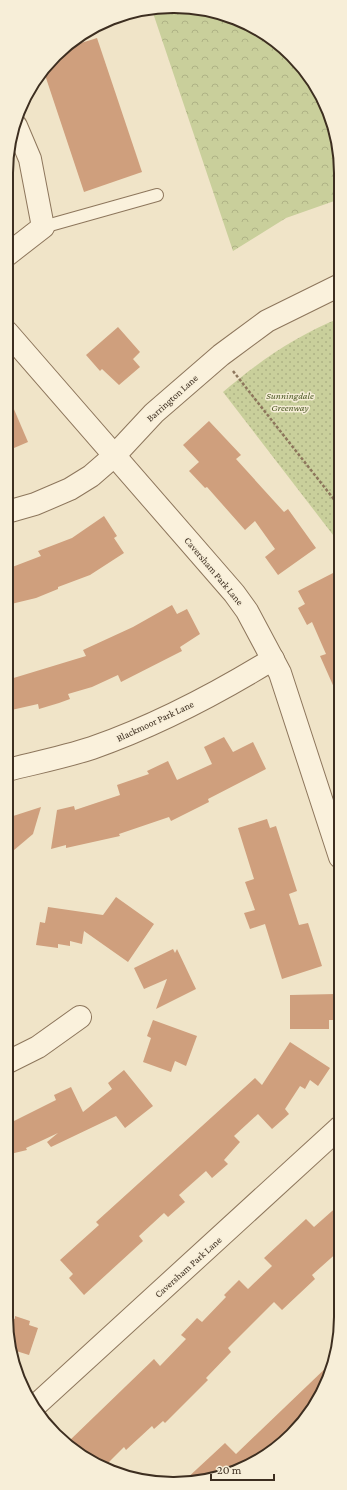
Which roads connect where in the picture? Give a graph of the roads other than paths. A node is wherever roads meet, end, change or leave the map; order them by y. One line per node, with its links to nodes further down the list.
1 (18, 131): 3 (street)
2 (157, 195): 3 (lane)
3 (43, 227): 4 (street)
4 (13, 250)
5 (334, 288): 7 (street, Barrington Lane)
6 (13, 339): 7 (street, Caversham Park Lane)
7 (114, 456): 8 (street, Barrington Lane); 9 (street, Caversham Park Lane)
8 (13, 510)
9 (273, 659): 10 (street, Blackmoor Park Lane); 11 (street, Caversham Park Lane)
10 (13, 768)
11 (334, 839)
12 (80, 1016): 13 (street)
13 (13, 1060)
14 (334, 1132): 15 (street, Caversham Park Lane)
15 (38, 1403)

